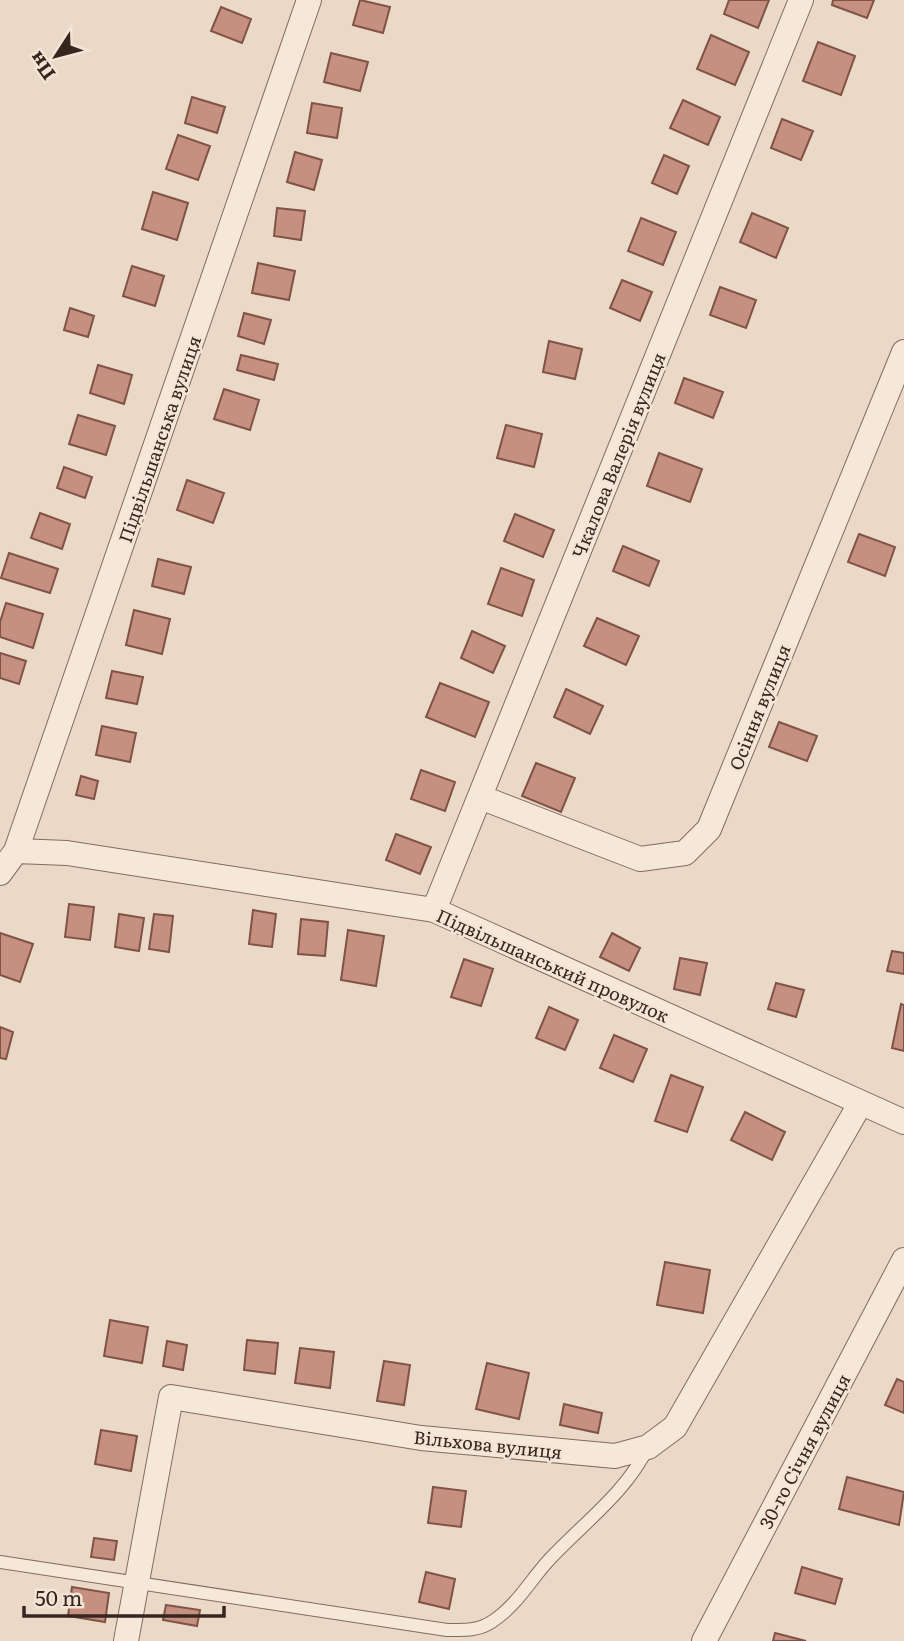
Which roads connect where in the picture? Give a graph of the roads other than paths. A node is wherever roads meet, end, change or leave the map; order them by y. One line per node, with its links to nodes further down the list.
1 (309, 0): 6 (street, Підвільшанська вулиця)
2 (801, 0): 5 (street, Чкалова Валерія вулиця)
3 (904, 352): 4 (street, Осіння вулиця)
4 (896, 392): 5 (street, Осіння вулиця)
5 (480, 797): 8 (street, Чкалова Валерія вулиця)
6 (16, 851): 7 (street, Підвільшанська вулиця); 8 (street, Підвільшанський провулок)
7 (0, 873)
8 (435, 910): 9 (street, Підвільшанський провулок)
9 (860, 1104): 10 (street, Підвільшанський провулок); 12 (street, Вільхова вулиця)
10 (904, 1122)
11 (904, 1260): 16 (street, 30-го Січня вулиця)
12 (648, 1447): 14 (lane); 14 (street, Вільхова вулиця)
13 (0, 1562): 14 (lane)
14 (137, 1581): 15 (street, Вільхова вулиця)
15 (126, 1641)
16 (704, 1641)

